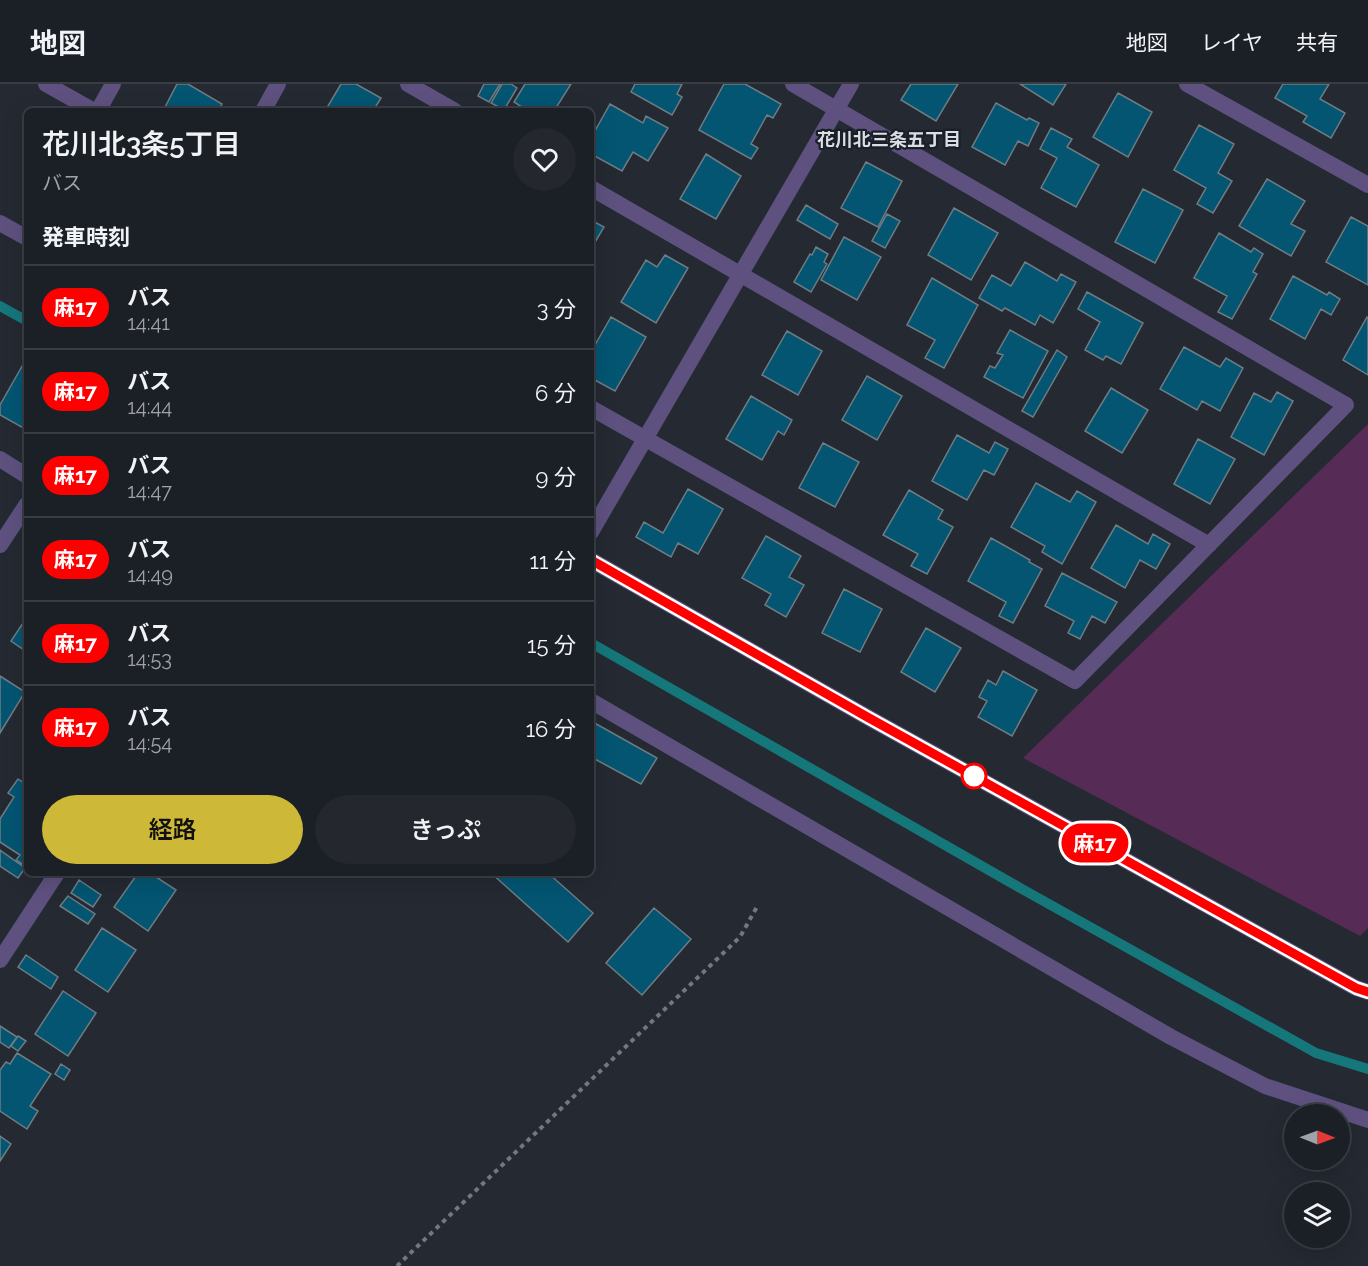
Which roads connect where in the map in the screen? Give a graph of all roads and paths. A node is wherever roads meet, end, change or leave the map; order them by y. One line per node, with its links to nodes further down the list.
1 (46, 84): 8 (street)
2 (113, 84): 9 (street)
3 (278, 84): 10 (street)
4 (408, 84): 11 (street)
5 (793, 84): 12 (street)
6 (850, 84): 12 (street)
7 (1187, 84): 13 (street)
8 (89, 108)
9 (100, 108)
10 (265, 108)
11 (450, 108)
12 (836, 109): 17 (street); 24 (street)
13 (1368, 185)
14 (594, 190): 17 (street)
15 (0, 223): 16 (street)
16 (24, 236)
17 (741, 273): 19 (street); 24 (street)
18 (594, 410): 19 (street)
19 (645, 439): 23 (street); 24 (street)
20 (0, 459): 21 (street)
21 (24, 474)
22 (24, 509): 25 (street)
23 (594, 527)
24 (1209, 544)
25 (0, 545)
26 (594, 562): 31 (street)
27 (594, 703): 32 (street)
28 (55, 876): 30 (street)
29 (758, 905): 33 (path)
30 (0, 960)
31 (1368, 992)
32 (1368, 1120)
33 (398, 1266)

